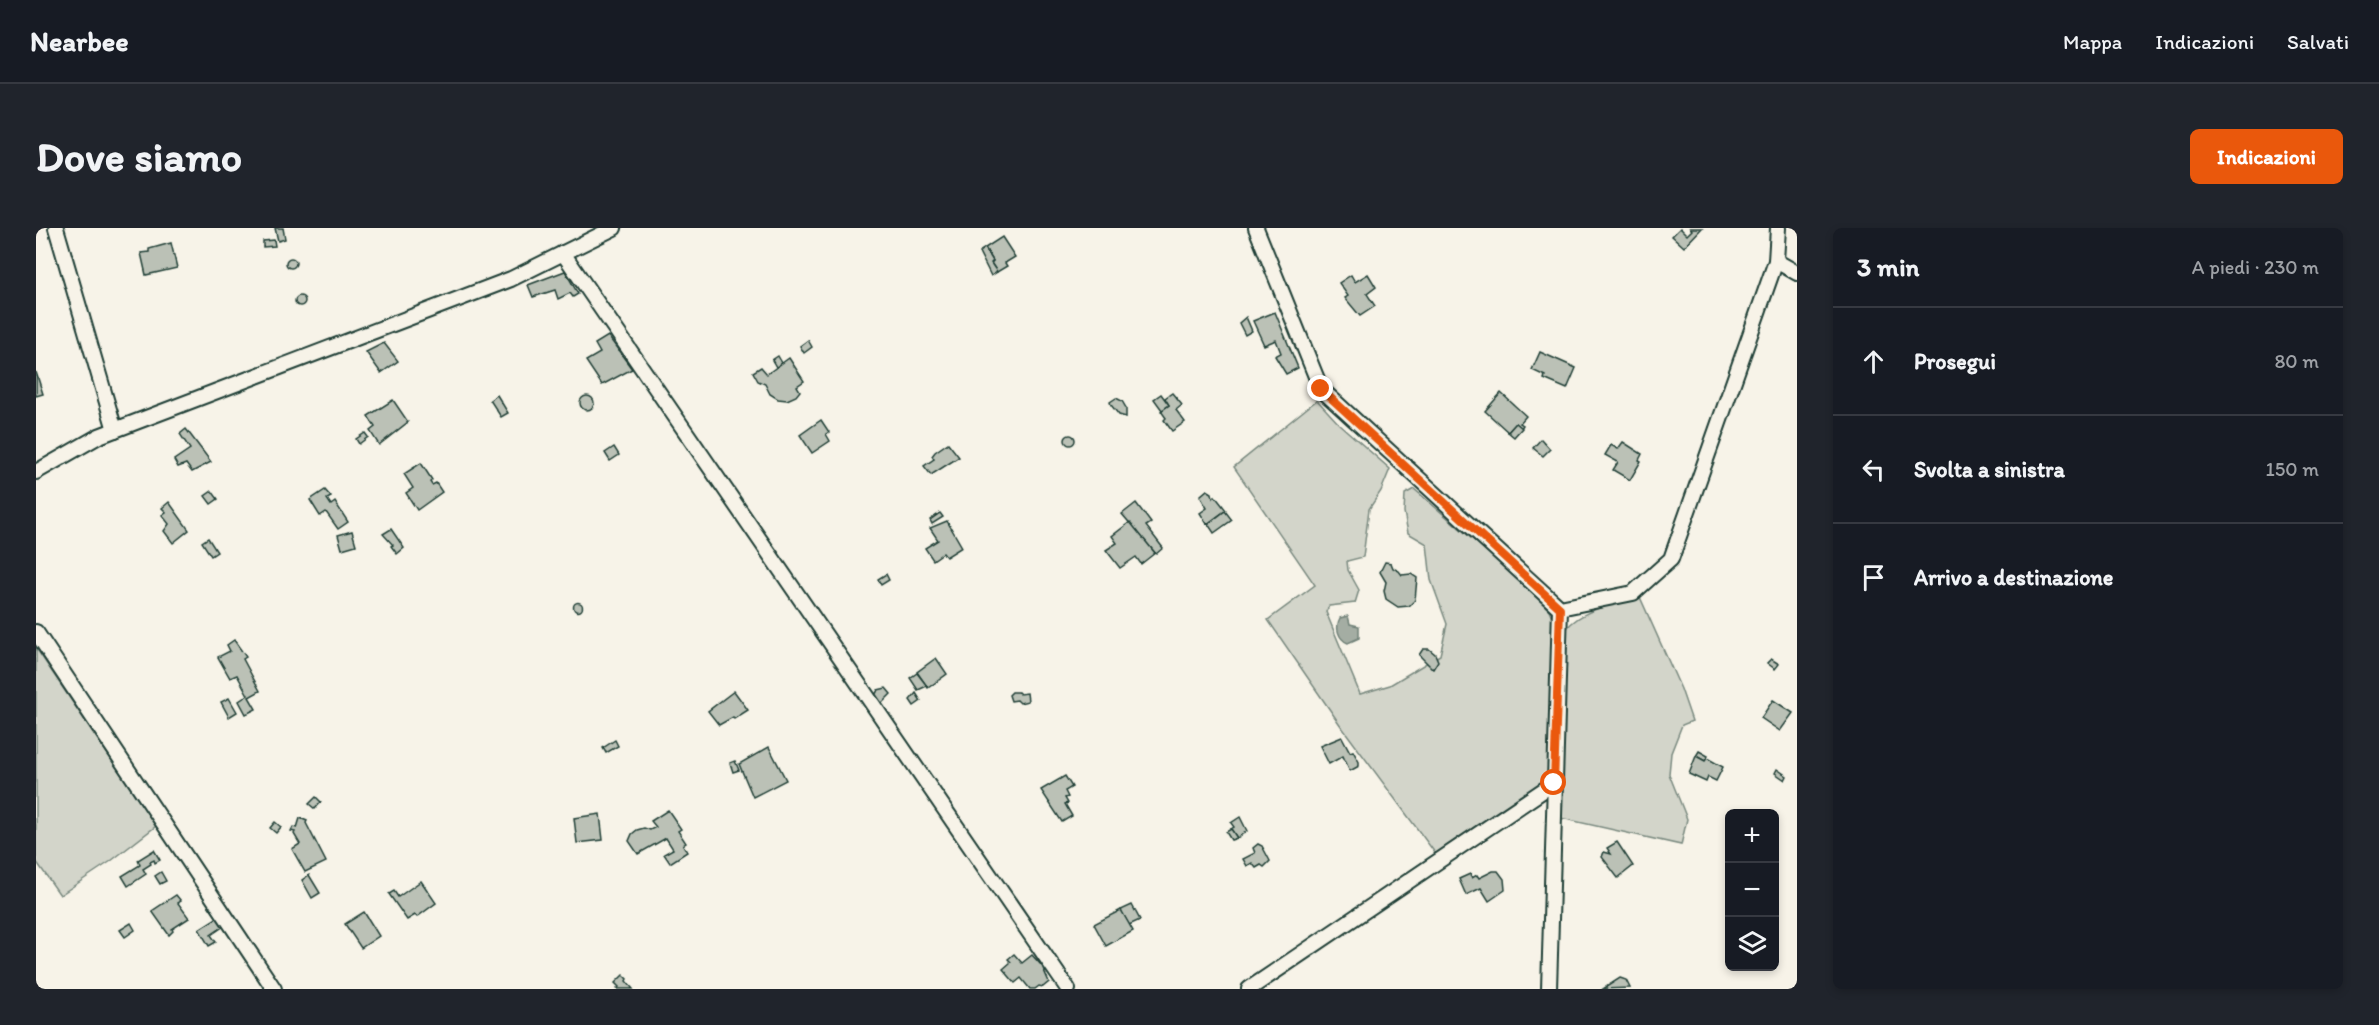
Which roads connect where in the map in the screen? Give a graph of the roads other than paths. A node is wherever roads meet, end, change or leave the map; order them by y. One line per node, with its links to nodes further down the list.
1 (56, 228): 8 (street)
2 (614, 228): 5 (street)
3 (1256, 228): 10 (street)
4 (1778, 228): 6 (street)
5 (563, 254): 8 (street); 14 (street)
6 (1776, 261): 7 (street); 10 (street)
7 (1797, 273)
8 (115, 430): 9 (street)
9 (36, 472)
10 (1560, 608): 12 (street)
11 (36, 632): 13 (street)
12 (1554, 783): 15 (street); 16 (street)
13 (274, 989)
14 (1068, 989)
15 (1249, 989)
16 (1549, 989)

